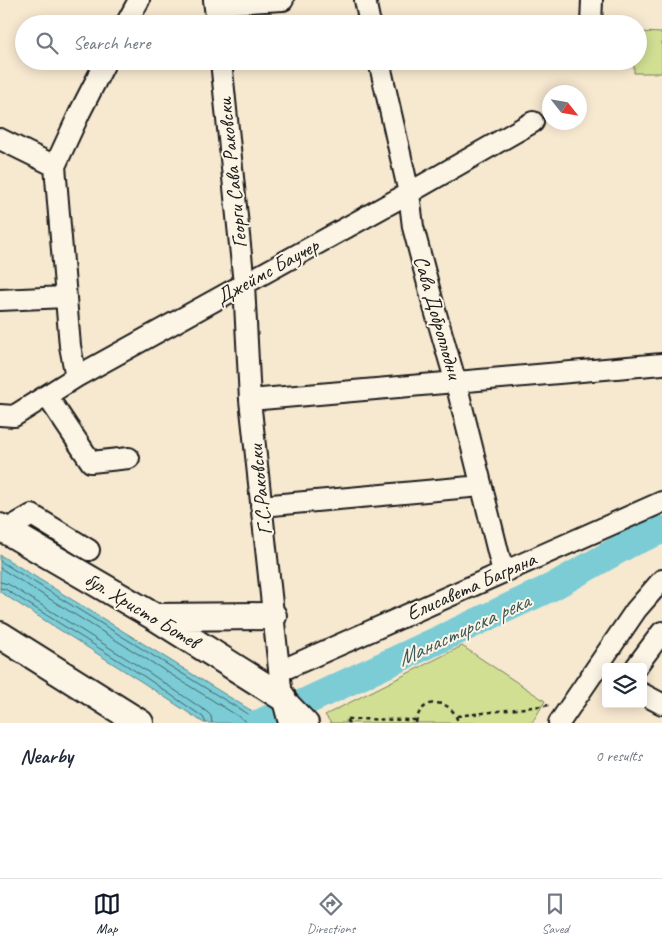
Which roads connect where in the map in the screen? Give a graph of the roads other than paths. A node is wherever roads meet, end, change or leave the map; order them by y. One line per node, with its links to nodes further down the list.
1 (139, 0): 6 (street)
2 (283, 0): 5 (street)
3 (365, 0): 8 (street)
4 (592, 0): 9 (street)
5 (215, 2): 7 (street)
6 (131, 15)
7 (216, 15)
8 (368, 15)
9 (591, 15)
10 (101, 70): 15 (street)
11 (222, 70): 17 (street, Георги Сава Раковски)
12 (381, 70): 16 (street, Сава Доброплодни)
13 (533, 122): 16 (street, Джеймс Баучер)
14 (0, 139): 15 (street)
15 (54, 166): 18 (street)
16 (409, 193): 17 (street, Джеймс Баучер); 22 (street, Сава Доброплодни)
17 (244, 284): 21 (street, Джеймс Баучер); 24 (street, Г.С.Раковски)
18 (65, 297): 19 (street); 21 (street)
19 (0, 300)
20 (662, 364): 22 (street)
21 (76, 377): 23 (street, Джеймс Баучер)
22 (456, 383): 24 (street); 27 (street, Сава Доброплодни)
23 (47, 396): 25 (street, Джеймс Баучер); 26 (street)
24 (250, 400): 29 (street, Г.С.Раковски)
25 (0, 415)
26 (129, 458)
27 (481, 486): 29 (street); 32 (street, Сава Доброплодни)
28 (662, 502): 32 (street, Елисавета Багряна)
29 (261, 506): 34 (street, Г.С.Раковски)
30 (3, 528): 31 (street); 35 (main road, бул. Христо Ботев)
31 (89, 550)
32 (503, 572): 39 (street, Елисавета Багряна)
33 (662, 580): 40 (street)
34 (273, 616): 35 (main road); 39 (street, Г.С.Раковски)
35 (154, 617): 41 (main road, бул. Христо Ботев)
36 (662, 632): 38 (street)
37 (0, 635): 44 (main road)
38 (639, 663)
39 (280, 671): 41 (street, Г.С.Раковски)
40 (598, 679): 47 (street)
41 (282, 696): 45 (street, Г.С.Раковски); 46 (street)
42 (647, 696): 43 (street)
43 (662, 704)
44 (140, 723)
45 (289, 723)
46 (308, 723)
47 (559, 723)

